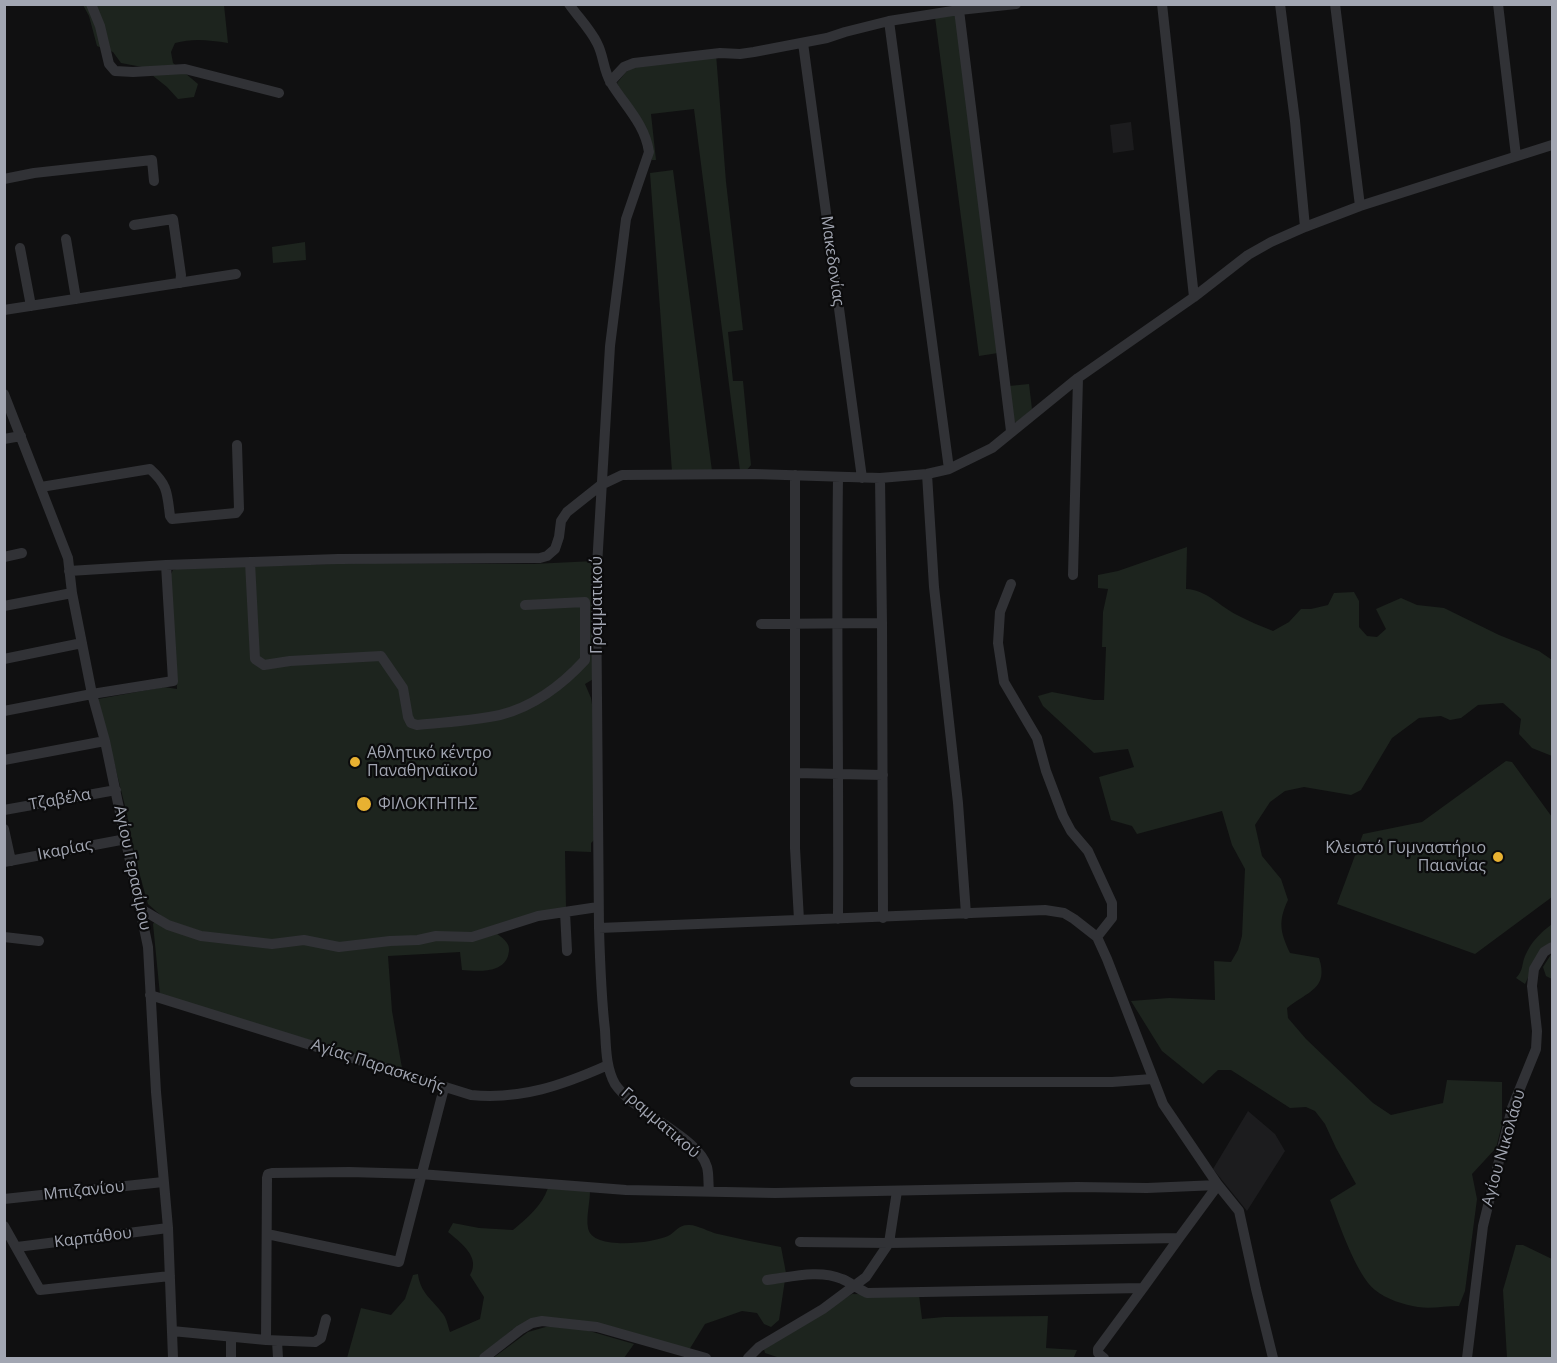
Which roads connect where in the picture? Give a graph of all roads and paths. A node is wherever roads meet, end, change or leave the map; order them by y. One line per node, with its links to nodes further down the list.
1 (91, 4): 12 (street)
2 (569, 4): 11 (street, Γραμματικού)
3 (1016, 4): 8 (street)
4 (1162, 4): 24 (street)
5 (1280, 4): 19 (street)
6 (1335, 4): 17 (street)
7 (1498, 4): 14 (street)
8 (959, 10): 9 (street); 30 (street)
9 (889, 21): 10 (street); 34 (street)
10 (803, 43): 11 (street); 38 (street, Μακεδονίας)
11 (610, 82): 40 (street, Γραμματικού)
12 (279, 93)
13 (1552, 145): 14 (street)
14 (1516, 156): 17 (street)
15 (4, 179): 16 (street)
16 (154, 181)
17 (1360, 206): 19 (street)
18 (134, 225): 23 (street)
19 (1305, 226): 24 (street)
20 (66, 239): 25 (street)
21 (20, 248): 26 (street)
22 (236, 274): 23 (street)
23 (180, 283): 25 (street)
24 (1194, 297): 28 (street)
25 (76, 299): 26 (street)
26 (30, 306): 27 (street)
27 (4, 310)
28 (1078, 378): 30 (street); 47 (street)
29 (4, 394): 31 (street, Αγίου Γερασίμου)
30 (1011, 431): 34 (street)
31 (21, 436): 32 (street); 41 (street, Αγίου Γερασίμου)
32 (4, 439)
33 (237, 445): 41 (street)
34 (949, 469): 35 (street)
35 (927, 474): 39 (street); 73 (street)
36 (795, 475): 37 (street); 40 (street); 52 (street)
37 (838, 477): 38 (street); 55 (street)
38 (862, 478): 39 (street)
39 (880, 478): 53 (street)
40 (601, 485): 44 (street); 70 (street, Γραμματικού)
41 (41, 487): 46 (street, Αγίου Γερασίμου)
42 (22, 553): 43 (street)
43 (4, 557)
44 (250, 562): 45 (street); 50 (street)
45 (166, 565): 46 (street); 58 (street)
46 (69, 571): 49 (street, Αγίου Γερασίμου)
47 (1073, 575)
48 (1011, 584): 79 (street)
49 (72, 593): 51 (street); 56 (street, Αγίου Γερασίμου)
50 (525, 605)
51 (4, 606)
52 (794, 623): 54 (street); 55 (street); 62 (street)
53 (882, 623): 55 (street); 64 (street)
54 (761, 624)
55 (836, 624): 63 (street)
56 (82, 643): 57 (street); 58 (street, Αγίου Γερασίμου)
57 (4, 659)
58 (92, 694): 59 (street); 60 (street, Αγίου Γερασίμου)
59 (4, 711)
60 (105, 741): 61 (street); 65 (street, Αγίου Γερασίμου)
61 (4, 760)
62 (796, 772): 63 (street); 76 (street)
63 (839, 774): 64 (street); 75 (street)
64 (883, 775): 74 (street)
65 (116, 790): 66 (street, Τζαβέλα); 68 (street, Αγίου Γερασίμου)
66 (4, 810)
67 (4, 829): 69 (street)
68 (126, 839): 69 (street, Ικαρίας); 71 (street, Αγίου Γερασίμου)
69 (8, 861)
70 (598, 908): 72 (street); 77 (street, Γραμματικού)
71 (141, 909): 72 (street); 83 (street, Αγίου Γερασίμου)
72 (565, 912): 82 (street)
73 (966, 914): 74 (street); 79 (street)
74 (883, 918): 75 (street)
75 (838, 919): 76 (street)
76 (799, 920): 77 (street)
77 (599, 928): 84 (street, Γραμματικού)
78 (4, 937): 80 (street)
79 (1097, 937): 85 (street)
80 (39, 940)
81 (1552, 947): 117 (street, Αγίου Νικολάου)
82 (567, 951)
83 (150, 995): 87 (street, Αγίας Παρασκευής); 89 (street, Αγίου Γερασίμου)
84 (608, 1065): 87 (street, Αγίας Παρασκευής); 91 (street, Γραμματικού)
85 (1152, 1079): 86 (street); 90 (street)
86 (855, 1082)
87 (444, 1088): 88 (street)
88 (420, 1174): 91 (street); 96 (street); 96 (street)
89 (164, 1182): 93 (street, Μπιζανίου); 95 (street, Αγίου Γερασίμου)
90 (1218, 1185): 92 (street); 97 (street); 116 (street)
91 (709, 1190): 92 (street)
92 (897, 1191): 99 (street)
93 (4, 1199)
94 (4, 1226): 100 (street)
95 (168, 1228): 100 (street, Καρπάθου); 101 (street, Αγίου Γερασίμου)
96 (267, 1234): 108 (street)
97 (1179, 1238): 99 (street); 104 (street)
98 (800, 1242): 99 (street)
99 (889, 1243): 103 (street)
100 (17, 1247): 101 (street)
101 (170, 1276): 106 (street, Αγίου Γερασίμου)
102 (767, 1280): 103 (street)
103 (853, 1287): 104 (street); 115 (street)
104 (1143, 1288): 109 (street)
105 (326, 1319): 108 (street)
106 (172, 1330): 107 (street); 110 (street, Αγίου Γερασίμου)
107 (231, 1337): 108 (street); 111 (street)
108 (272, 1340): 112 (street)
109 (1104, 1358)
110 (173, 1359)
111 (231, 1359)
112 (278, 1359)
113 (484, 1359): 114 (street)
114 (706, 1359)
115 (748, 1359)
116 (1273, 1359)
117 (1467, 1359)

